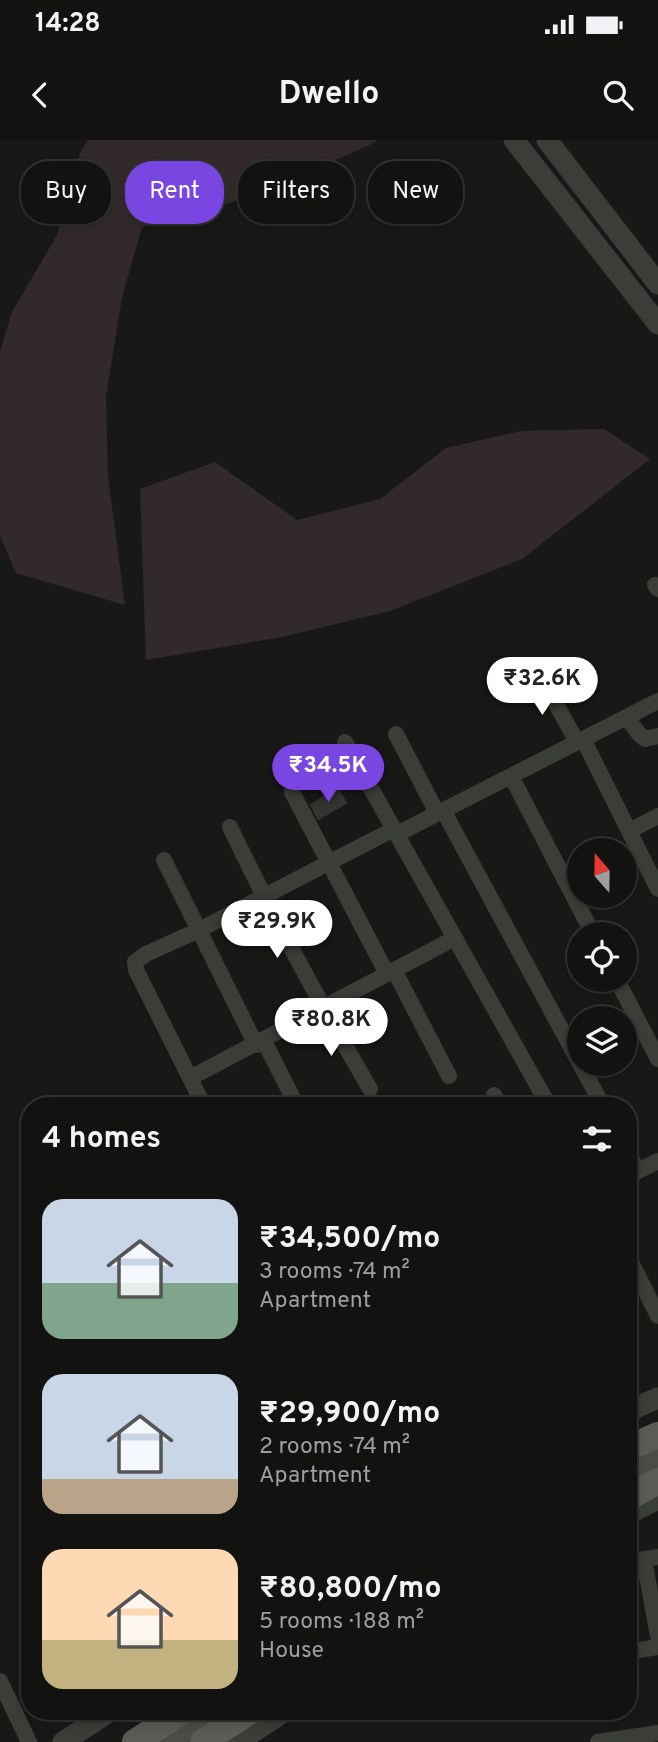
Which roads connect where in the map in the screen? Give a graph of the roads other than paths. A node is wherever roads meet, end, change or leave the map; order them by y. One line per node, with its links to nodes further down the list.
1 (514, 140): 4 (street)
2 (547, 140): 3 (street)
3 (658, 284)
4 (658, 324)
5 (540, 675): 10 (street)
6 (658, 701): 7 (street)
7 (626, 717): 9 (street); 10 (street)
8 (396, 734): 14 (street)
9 (658, 736)
10 (580, 741): 12 (street); 18 (street)
11 (345, 742): 17 (street)
12 (511, 776): 14 (street); 23 (street)
13 (292, 792): 20 (street)
14 (440, 812): 17 (street); 29 (street)
15 (658, 816): 18 (street)
16 (230, 827): 22 (street)
17 (395, 831): 20 (street); 25 (street)
18 (629, 831): 21 (street)
19 (164, 860): 24 (street)
20 (329, 862): 22 (street); 26 (street)
21 (658, 889)
22 (262, 895): 24 (street); 28 (street)
23 (587, 922)
24 (199, 930): 30 (street); 34 (street)
25 (455, 938): 26 (street); 38 (street)
26 (391, 972): 28 (street); 32 (street)
27 (623, 992): 31 (street)
28 (323, 1008): 30 (street); 35 (street)
29 (567, 1040)
30 (260, 1043): 34 (street); 37 (street)
31 (658, 1059)
32 (449, 1076)
33 (587, 1076): 39 (street)
34 (190, 1078): 36 (street)
35 (370, 1089)
36 (200, 1097)
37 (292, 1097)
38 (544, 1097)
39 (598, 1097)
40 (658, 1161): 41 (street)
41 (637, 1171)
42 (637, 1274): 43 (street)
43 (658, 1316)
44 (658, 1398): 45 (street)
45 (637, 1406)
46 (658, 1435): 47 (main road)
47 (637, 1444)
48 (658, 1457): 49 (main road); 50 (main road)
49 (637, 1465)
50 (637, 1472)
51 (658, 1481): 52 (main road)
52 (637, 1492)
53 (658, 1499): 54 (street)
54 (637, 1510)
55 (643, 1559): 56 (street)
56 (658, 1636)
57 (658, 1647): 58 (street)
58 (637, 1650)
59 (0, 1681): 66 (street)
60 (97, 1720): 67 (street)
61 (169, 1720): 68 (main road)
62 (201, 1720): 69 (main road)
63 (237, 1720): 70 (main road)
64 (272, 1720): 71 (street)
65 (658, 1733): 72 (street)
66 (29, 1742)
67 (64, 1742)
68 (135, 1742)
69 (167, 1742)
70 (203, 1742)
71 (238, 1742)
72 (598, 1742)

